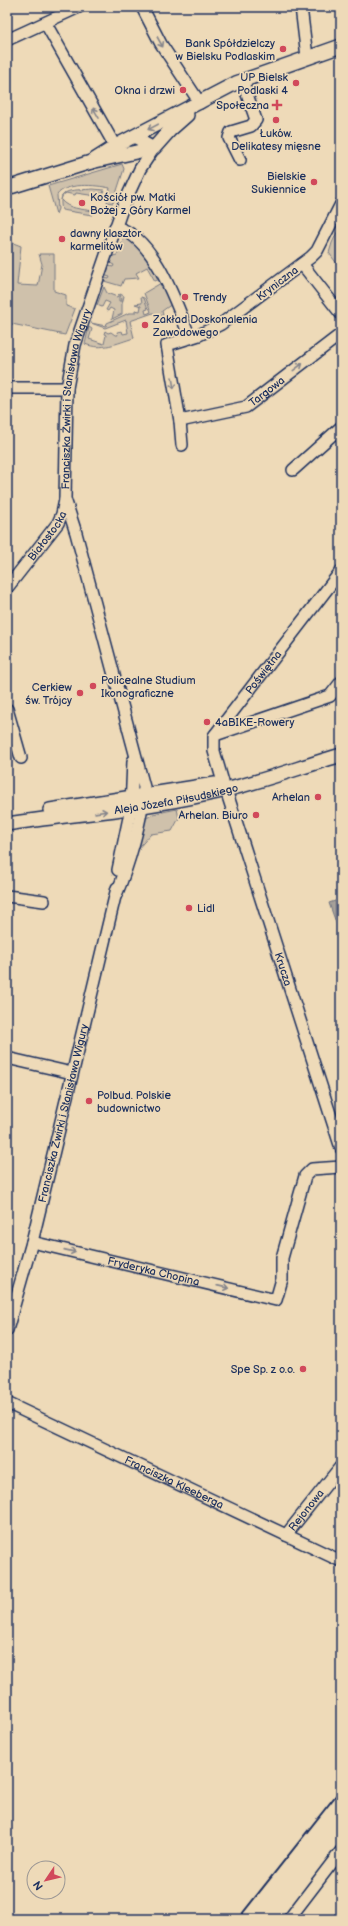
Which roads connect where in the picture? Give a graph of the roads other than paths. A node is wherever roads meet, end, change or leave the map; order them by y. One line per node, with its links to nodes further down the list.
1 (78, 7): 4 (street)
2 (142, 7): 9 (street, one-way to 9)
3 (301, 7): 7 (street)
4 (46, 24): 5 (street); 11 (street, one-way to 4)
5 (7, 40)
6 (341, 46): 7 (main road)
7 (307, 57): 8 (main road)
8 (242, 80): 9 (main road); 14 (street)
9 (200, 103): 10 (main road, one-way to 10); 12 (main road)
10 (134, 136): 11 (main road); 12 (street)
11 (115, 146): 15 (main road)
12 (154, 148): 13 (main road); 16 (street, Franciszka Żwirki i Stanisława Wigury)
13 (130, 152): 15 (main road); 16 (street)
14 (240, 160)
15 (91, 162): 17 (main road)
16 (140, 169): 19 (street, Franciszka Żwirki i Stanisława Wigury)
17 (7, 188)
18 (341, 204): 20 (street, Kryniczna)
19 (116, 227): 23 (street); 25 (street, Franciszka Żwirki i Stanisława Wigury)
20 (302, 264): 21 (street); 23 (street, Kryniczna)
21 (341, 314)
22 (341, 334): 26 (street, Targowa, one-way to 22)
23 (190, 338): 26 (street, Kryniczna, one-way to 26)
24 (7, 388): 25 (street)
25 (66, 388): 30 (street, Franciszka Żwirki i Stanisława Wigury)
26 (180, 421): 28 (street)
27 (341, 427): 29 (street)
28 (182, 445)
29 (293, 470)
30 (65, 499): 32 (street, Białostocka); 40 (street, Franciszka Żwirki i Stanisława Wigury)
31 (341, 571): 35 (street, Poświętna)
32 (7, 588)
33 (341, 682): 35 (street)
34 (7, 708): 38 (street)
35 (214, 736): 39 (street)
36 (341, 747): 39 (main road, Aleja Józefa Piłsudskiego)
37 (341, 755): 39 (main road, Aleja Józefa Piłsudskiego)
38 (21, 758)
39 (224, 786): 40 (main road, Aleja Józefa Piłsudskiego); 47 (street, Krucza)
40 (137, 802): 41 (main road, Aleja Józefa Piłsudskiego); 42 (main road, Aleja Józefa Piłsudskiego, one-way to 40); 46 (street, Franciszka Żwirki i Stanisława Wigury)
41 (7, 816)
42 (7, 824)
43 (7, 896): 44 (street)
44 (44, 901)
45 (7, 1058): 46 (street)
46 (72, 1073): 49 (street, Franciszka Żwirki i Stanisława Wigury)
47 (341, 1148)
48 (341, 1167): 49 (street, Fryderyka Chopina, one-way to 48)
49 (32, 1242): 50 (street, Franciszka Żwirki i Stanisława Wigury)
50 (7, 1330)
51 (7, 1403): 53 (street, Franciszka Kleeberga)
52 (341, 1466): 53 (street, Rejonowa)
53 (286, 1535): 54 (street, Franciszka Kleeberga)
54 (341, 1561)
55 (341, 1851): 56 (street)
56 (289, 1919)

